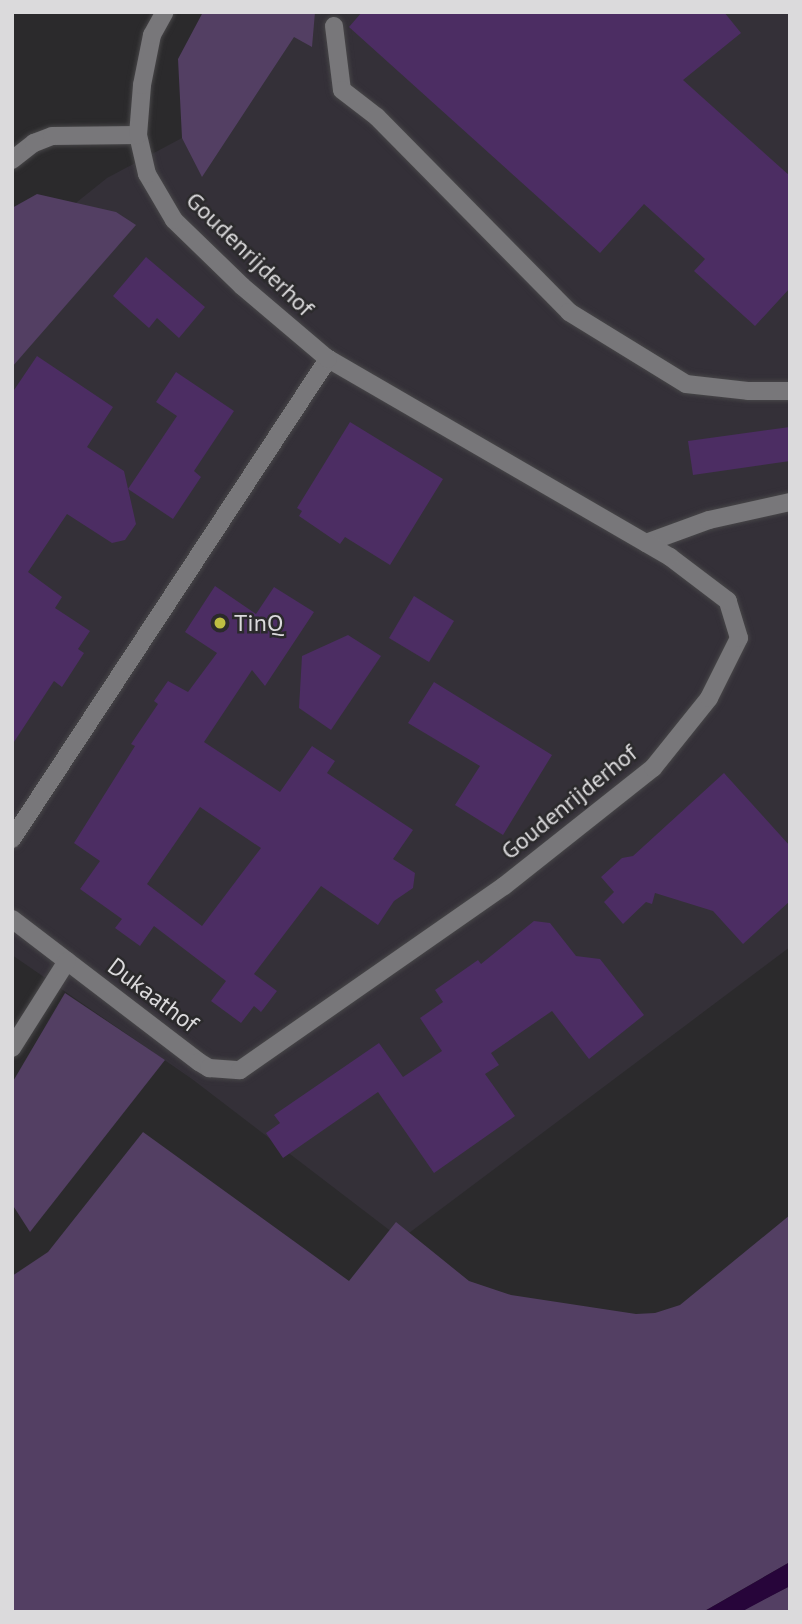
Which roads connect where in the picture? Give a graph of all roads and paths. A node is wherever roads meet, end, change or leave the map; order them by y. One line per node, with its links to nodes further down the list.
1 (165, 12): 3 (street, Goudenrijderhof)
2 (334, 26): 6 (street)
3 (138, 135): 4 (street); 5 (street, Goudenrijderhof)
4 (12, 160)
5 (328, 359): 8 (street, Goudenrijderhof); 9 (street)
6 (790, 391)
7 (790, 502): 8 (street)
8 (646, 543): 13 (street, Goudenrijderhof)
9 (12, 839)
10 (12, 919): 11 (street, Dukaathof)
11 (67, 961): 12 (street); 13 (street, Dukaathof)
12 (12, 1048)
13 (209, 1068)

